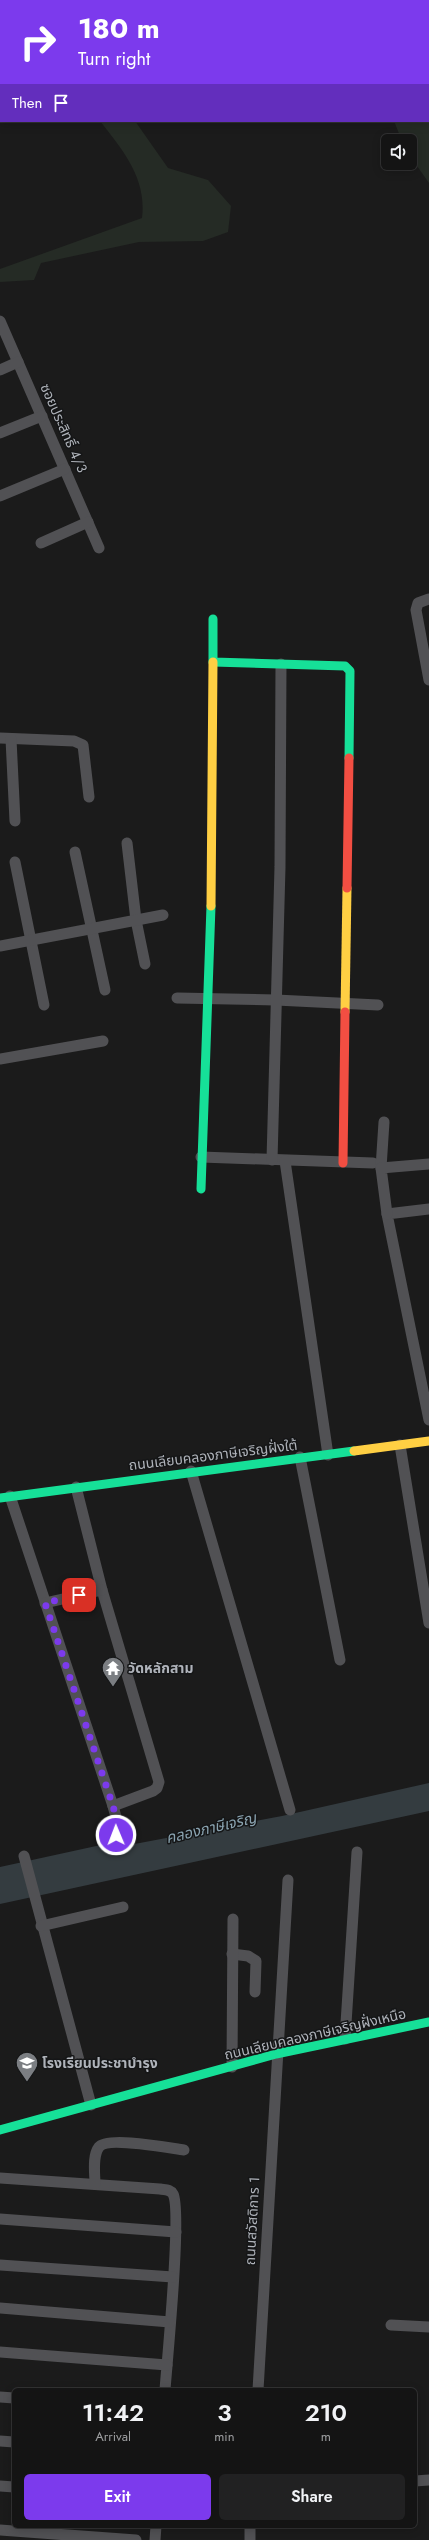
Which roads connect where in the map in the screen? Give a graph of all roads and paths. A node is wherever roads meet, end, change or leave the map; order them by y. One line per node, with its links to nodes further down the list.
1 (0, 321): 2 (street, ซอยประสิทธิ์ 4/3)
2 (18, 362): 3 (street); 4 (street, ซอยประสิทธิ์ 4/3)
3 (0, 370)
4 (42, 416): 5 (street); 6 (street, ซอยประสิทธิ์ 4/3)
5 (0, 433)
6 (65, 469): 7 (street); 8 (street, ซอยประสิทธิ์ 4/3)
7 (0, 496)
8 (88, 522): 9 (street); 10 (street, ซอยประสิทธิ์ 4/3)
9 (42, 543)
10 (99, 548)
11 (429, 599): 15 (street)
12 (213, 619): 13 (street)
13 (213, 662): 14 (street); 30 (street)
14 (281, 664): 31 (street); 32 (street)
15 (429, 680)
16 (5, 738): 17 (street); 18 (street)
17 (88, 797)
18 (15, 821)
19 (127, 843): 23 (street)
20 (75, 852): 24 (street)
21 (15, 862): 25 (street)
22 (163, 915): 23 (street)
23 (136, 920): 24 (street); 27 (street)
24 (92, 929): 25 (street); 28 (street)
25 (31, 940): 26 (street); 33 (street)
26 (0, 946)
27 (145, 964)
28 (105, 990)
29 (177, 998): 30 (street)
30 (208, 999): 31 (street); 38 (street)
31 (276, 1000): 32 (street); 39 (street)
32 (346, 1004): 34 (street); 41 (street)
33 (44, 1005)
34 (378, 1005)
35 (103, 1041): 36 (street)
36 (0, 1059)
37 (384, 1122): 43 (street)
38 (201, 1157): 39 (street); 44 (street)
39 (272, 1160): 40 (street)
40 (285, 1161): 41 (street); 50 (street)
41 (344, 1162): 43 (street)
42 (429, 1164): 43 (street)
43 (377, 1166): 46 (street)
44 (201, 1189)
45 (429, 1209): 46 (street)
46 (387, 1214): 47 (street)
47 (429, 1420)
48 (429, 1441): 49 (street, ถนนเลียบคลองภาษีเจริญฝั่งใต้)
49 (400, 1445): 50 (street, ถนนเลียบคลองภาษีเจริญฝั่งใต้); 57 (street)
50 (328, 1455): 51 (street, ถนนเลียบคลองภาษีเจริญฝั่งใต้)
51 (300, 1457): 52 (street, ถนนเลียบคลองภาษีเจริญฝั่งใต้); 58 (street)
52 (191, 1471): 53 (street, ถนนเลียบคลองภาษีเจริญฝั่งใต้); 60 (street)
53 (76, 1487): 54 (street, ถนนเลียบคลองภาษีเจริญฝั่งใต้); 55 (street)
54 (5, 1497): 56 (street)
55 (102, 1590): 56 (street); 59 (street)
56 (45, 1603): 59 (street)
57 (429, 1623)
58 (340, 1660)
59 (113, 1806): 61 (street)
60 (290, 1810)
61 (112, 1836)
62 (357, 1852): 71 (street)
63 (25, 1859): 67 (street)
64 (288, 1880): 72 (street, ถนนสวัสดิการ 1)
65 (124, 1907): 67 (street)
66 (233, 1919): 68 (street)
67 (42, 1926): 74 (street)
68 (232, 1954): 69 (street); 73 (street)
69 (255, 1992)
70 (429, 2022): 71 (street, ถนนเลียบคลองภาษีเจริญฝั่งเหนือ)
71 (345, 2039): 72 (street, ถนนเลียบคลองภาษีเจริญฝั่งเหนือ)
72 (276, 2054): 73 (street, ถนนเลียบคลองภาษีเจริญฝั่งเหนือ); 90 (street, ถนนสวัสดิการ 1)
73 (232, 2067): 74 (street, ถนนเลียบคลองภาษีเจริญฝั่งเหนือ)
74 (91, 2105): 75 (street, ถนนเลียบคลองภาษีเจริญฝั่งเหนือ)
75 (0, 2130)
76 (184, 2150): 78 (street)
77 (0, 2178): 78 (street)
78 (95, 2184): 80 (street)
79 (0, 2219): 80 (street)
80 (176, 2232): 82 (street)
81 (0, 2265): 82 (street)
82 (173, 2277): 84 (street)
83 (0, 2308): 84 (street)
84 (170, 2322): 88 (street)
85 (391, 2325): 86 (street)
86 (429, 2327)
87 (0, 2352): 88 (street)
88 (167, 2365): 89 (street)
89 (165, 2388)
90 (258, 2388)
91 (0, 2397): 92 (street)
92 (12, 2398)
93 (0, 2441): 94 (street)
94 (12, 2442)
95 (429, 2480): 96 (street)
96 (417, 2481)
97 (0, 2486): 98 (street)
98 (12, 2487)
99 (156, 2528): 103 (street)
100 (250, 2528): 104 (street)
101 (0, 2530): 102 (street)
102 (136, 2540)
103 (155, 2540)
104 (250, 2540)

